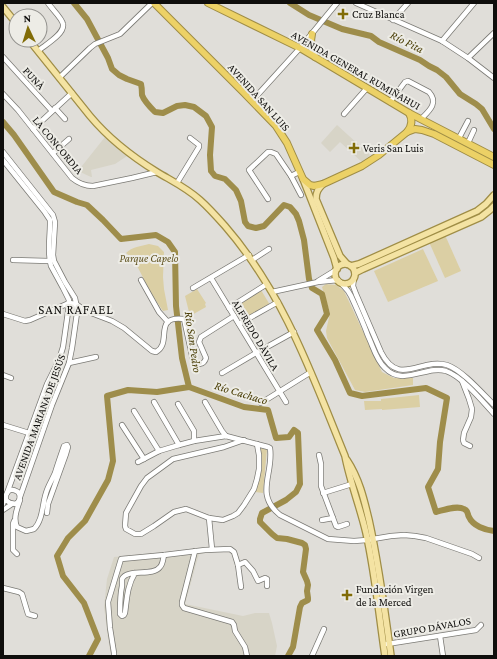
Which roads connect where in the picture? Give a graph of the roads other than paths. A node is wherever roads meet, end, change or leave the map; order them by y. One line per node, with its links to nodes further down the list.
1 (48, 3): 14 (street)
2 (153, 3): 18 (street); 23 (highway, AVENIDA SAN LUIS)
3 (208, 3): 13 (highway, AVENIDA GENERAL RUMIÑAHUI)
4 (337, 3): 9 (street)
5 (356, 3): 8 (street)
6 (408, 3): 8 (street)
7 (474, 3): 11 (street)
8 (393, 20): 11 (street)
9 (314, 32): 13 (street); 16 (highway)
10 (494, 33): 17 (street)
11 (442, 40): 17 (street)
12 (36, 48): 14 (main road)
13 (300, 48): 16 (highway, AVENIDA GENERAL RUMIÑAHUI); 23 (street)
14 (38, 51): 18 (main road)
15 (3, 57): 25 (street, PUNÀ)
16 (315, 57): 20 (highway, AVENIDA GENERAL RUMIÑAHUI)
17 (468, 58): 19 (street)
18 (60, 77): 21 (main road)
19 (494, 78)
20 (367, 88): 24 (highway, AVENIDA GENERAL RUMIÑAHUI); 27 (street)
21 (72, 93): 25 (street); 45 (main road)
22 (3, 94): 31 (street, LA CONCORDIA)
23 (252, 101): 46 (highway, AVENIDA SAN LUIS)
24 (390, 102): 26 (highway, AVENIDA GENERAL RUMIÑAHUI); 29 (street)
25 (54, 110): 28 (street, PUNÀ); 31 (street)
26 (409, 113): 29 (highway, AVENIDA GENERAL RUMIÑAHUI); 33 (highway)
27 (344, 114)
28 (65, 119)
29 (421, 119): 35 (highway, AVENIDA GENERAL RUMIÑAHUI)
30 (468, 121): 35 (street)
31 (33, 129): 39 (street, LA CONCORDIA)
32 (474, 130): 37 (street)
33 (407, 132): 43 (highway); 49 (highway)
34 (190, 138): 48 (street)
35 (459, 138): 37 (highway, AVENIDA GENERAL RUMIÑAHUI)
36 (69, 139): 39 (street)
37 (468, 143): 40 (highway, AVENIDA GENERAL RUMIÑAHUI)
38 (3, 152): 56 (street)
39 (53, 153): 45 (street, LA CONCORDIA)
40 (494, 156)
41 (3, 160): 56 (street)
42 (245, 165): 44 (street)
43 (494, 165)
44 (249, 170): 47 (street); 52 (street)
45 (157, 172): 48 (main road)
46 (301, 176): 47 (street); 49 (highway); 63 (main road, AVENIDA SAN LUIS)
47 (292, 178): 50 (street)
48 (177, 183): 59 (main road)
49 (323, 184): 62 (main road)
50 (301, 195)
51 (494, 195): 54 (main road)
52 (268, 200)
53 (494, 206): 55 (main road)
54 (477, 211): 55 (main road); 58 (main road)
55 (480, 217): 58 (main road)
56 (52, 219): 61 (street, AVENIDA MARIANA DE JESÚS); 74 (street, AVENIDA MARIANA DE JESÚS)
57 (269, 249): 59 (street)
58 (386, 255): 62 (main road); 64 (main road)
59 (250, 257): 65 (street); 69 (main road)
60 (13, 260): 61 (street)
61 (49, 261): 73 (street, AVENIDA MARIANA DE JESÚS)
62 (349, 265): 63 (main road); 64 (main road)
63 (336, 270): 67 (main road); 68 (street)
64 (355, 275): 67 (main road); 78 (street)
65 (211, 278): 70 (street); 75 (street, ALFREDO DÀVILA)
66 (141, 280): 79 (street)
67 (339, 281): 68 (street); 78 (street)
68 (313, 283): 71 (street)
69 (267, 284): 71 (main road); 75 (street)
70 (194, 288)
71 (272, 292): 72 (main road)
72 (278, 302): 80 (street); 81 (main road)
73 (69, 303): 74 (street); 76 (street); 101 (street, AVENIDA MARIANA DE JESÚS)
74 (76, 304): 79 (street); 84 (street, AVENIDA MARIANA DE JESÚS)
75 (229, 308): 77 (street, ALFREDO DÀVILA)
76 (3, 314)
77 (234, 316): 79 (street); 80 (street, ALFREDO DÀVILA)
78 (365, 320): 89 (street); 96 (street)
79 (168, 322)
80 (239, 324): 82 (street, ALFREDO DÀVILA)
81 (294, 332): 82 (street); 85 (main road)
82 (256, 353): 86 (street); 90 (street, ALFREDO DÀVILA)
83 (96, 356): 84 (street)
84 (69, 363): 116 (street, AVENIDA MARIANA DE JESÚS)
85 (311, 372): 90 (street); 110 (main road)
86 (222, 374)
87 (3, 375): 88 (street)
88 (11, 378)
89 (461, 380): 98 (street); 107 (street)
90 (280, 392): 93 (street, ALFREDO DÀVILA); 94 (street)
91 (154, 402): 106 (street)
92 (205, 402): 102 (street)
93 (286, 402)
94 (261, 403)
95 (178, 404): 104 (street)
96 (494, 405)
97 (134, 411): 108 (street)
98 (494, 414)
99 (3, 425): 101 (street)
100 (122, 425): 111 (street)
101 (29, 433): 115 (street, AVENIDA MARIANA DE JESÚS)
102 (226, 436): 103 (street); 104 (street)
103 (244, 440): 105 (street); 122 (street)
104 (194, 441): 106 (street)
105 (257, 444): 122 (street); 127 (street)
106 (179, 445): 108 (street)
107 (470, 446)
108 (160, 451): 111 (street)
109 (319, 455): 114 (street)
110 (345, 456): 113 (main road); 126 (main road)
111 (144, 459): 112 (street)
112 (138, 462)
113 (352, 484): 114 (street); 126 (main road)
114 (323, 493): 123 (street)
115 (6, 494): 116 (street); 117 (street, AVENIDA MARIANA DE JESÚS); 118 (street)
116 (20, 498): 118 (street); 121 (street, AVENIDA MARIANA DE JESÚS)
117 (3, 504)
118 (12, 504): 119 (street); 121 (street)
119 (3, 510)
120 (47, 513): 121 (street)
121 (15, 518): 130 (street)
122 (209, 518): 128 (street)
123 (332, 518): 124 (street); 125 (street)
124 (322, 520)
125 (347, 524)
126 (368, 530): 127 (main road)
127 (370, 540): 132 (street); 142 (main road)
128 (212, 549): 129 (street); 133 (street)
129 (195, 551): 131 (street); 144 (street)
130 (17, 554)
131 (164, 555): 134 (street); 143 (street)
132 (479, 558)
133 (238, 565): 135 (street); 136 (street)
134 (135, 573): 134 (street)
135 (241, 586)
136 (266, 586)
137 (3, 588): 138 (street)
138 (35, 616)
139 (481, 625): 141 (street, GRUPO DÁVALOS)
140 (324, 629): 145 (street)
141 (440, 636): 142 (street, GRUPO DÁVALOS); 148 (street)
142 (386, 644): 146 (main road); 147 (main road)
143 (114, 656)
144 (247, 656)
145 (312, 656)
146 (385, 656)
147 (391, 656)
148 (443, 656)

